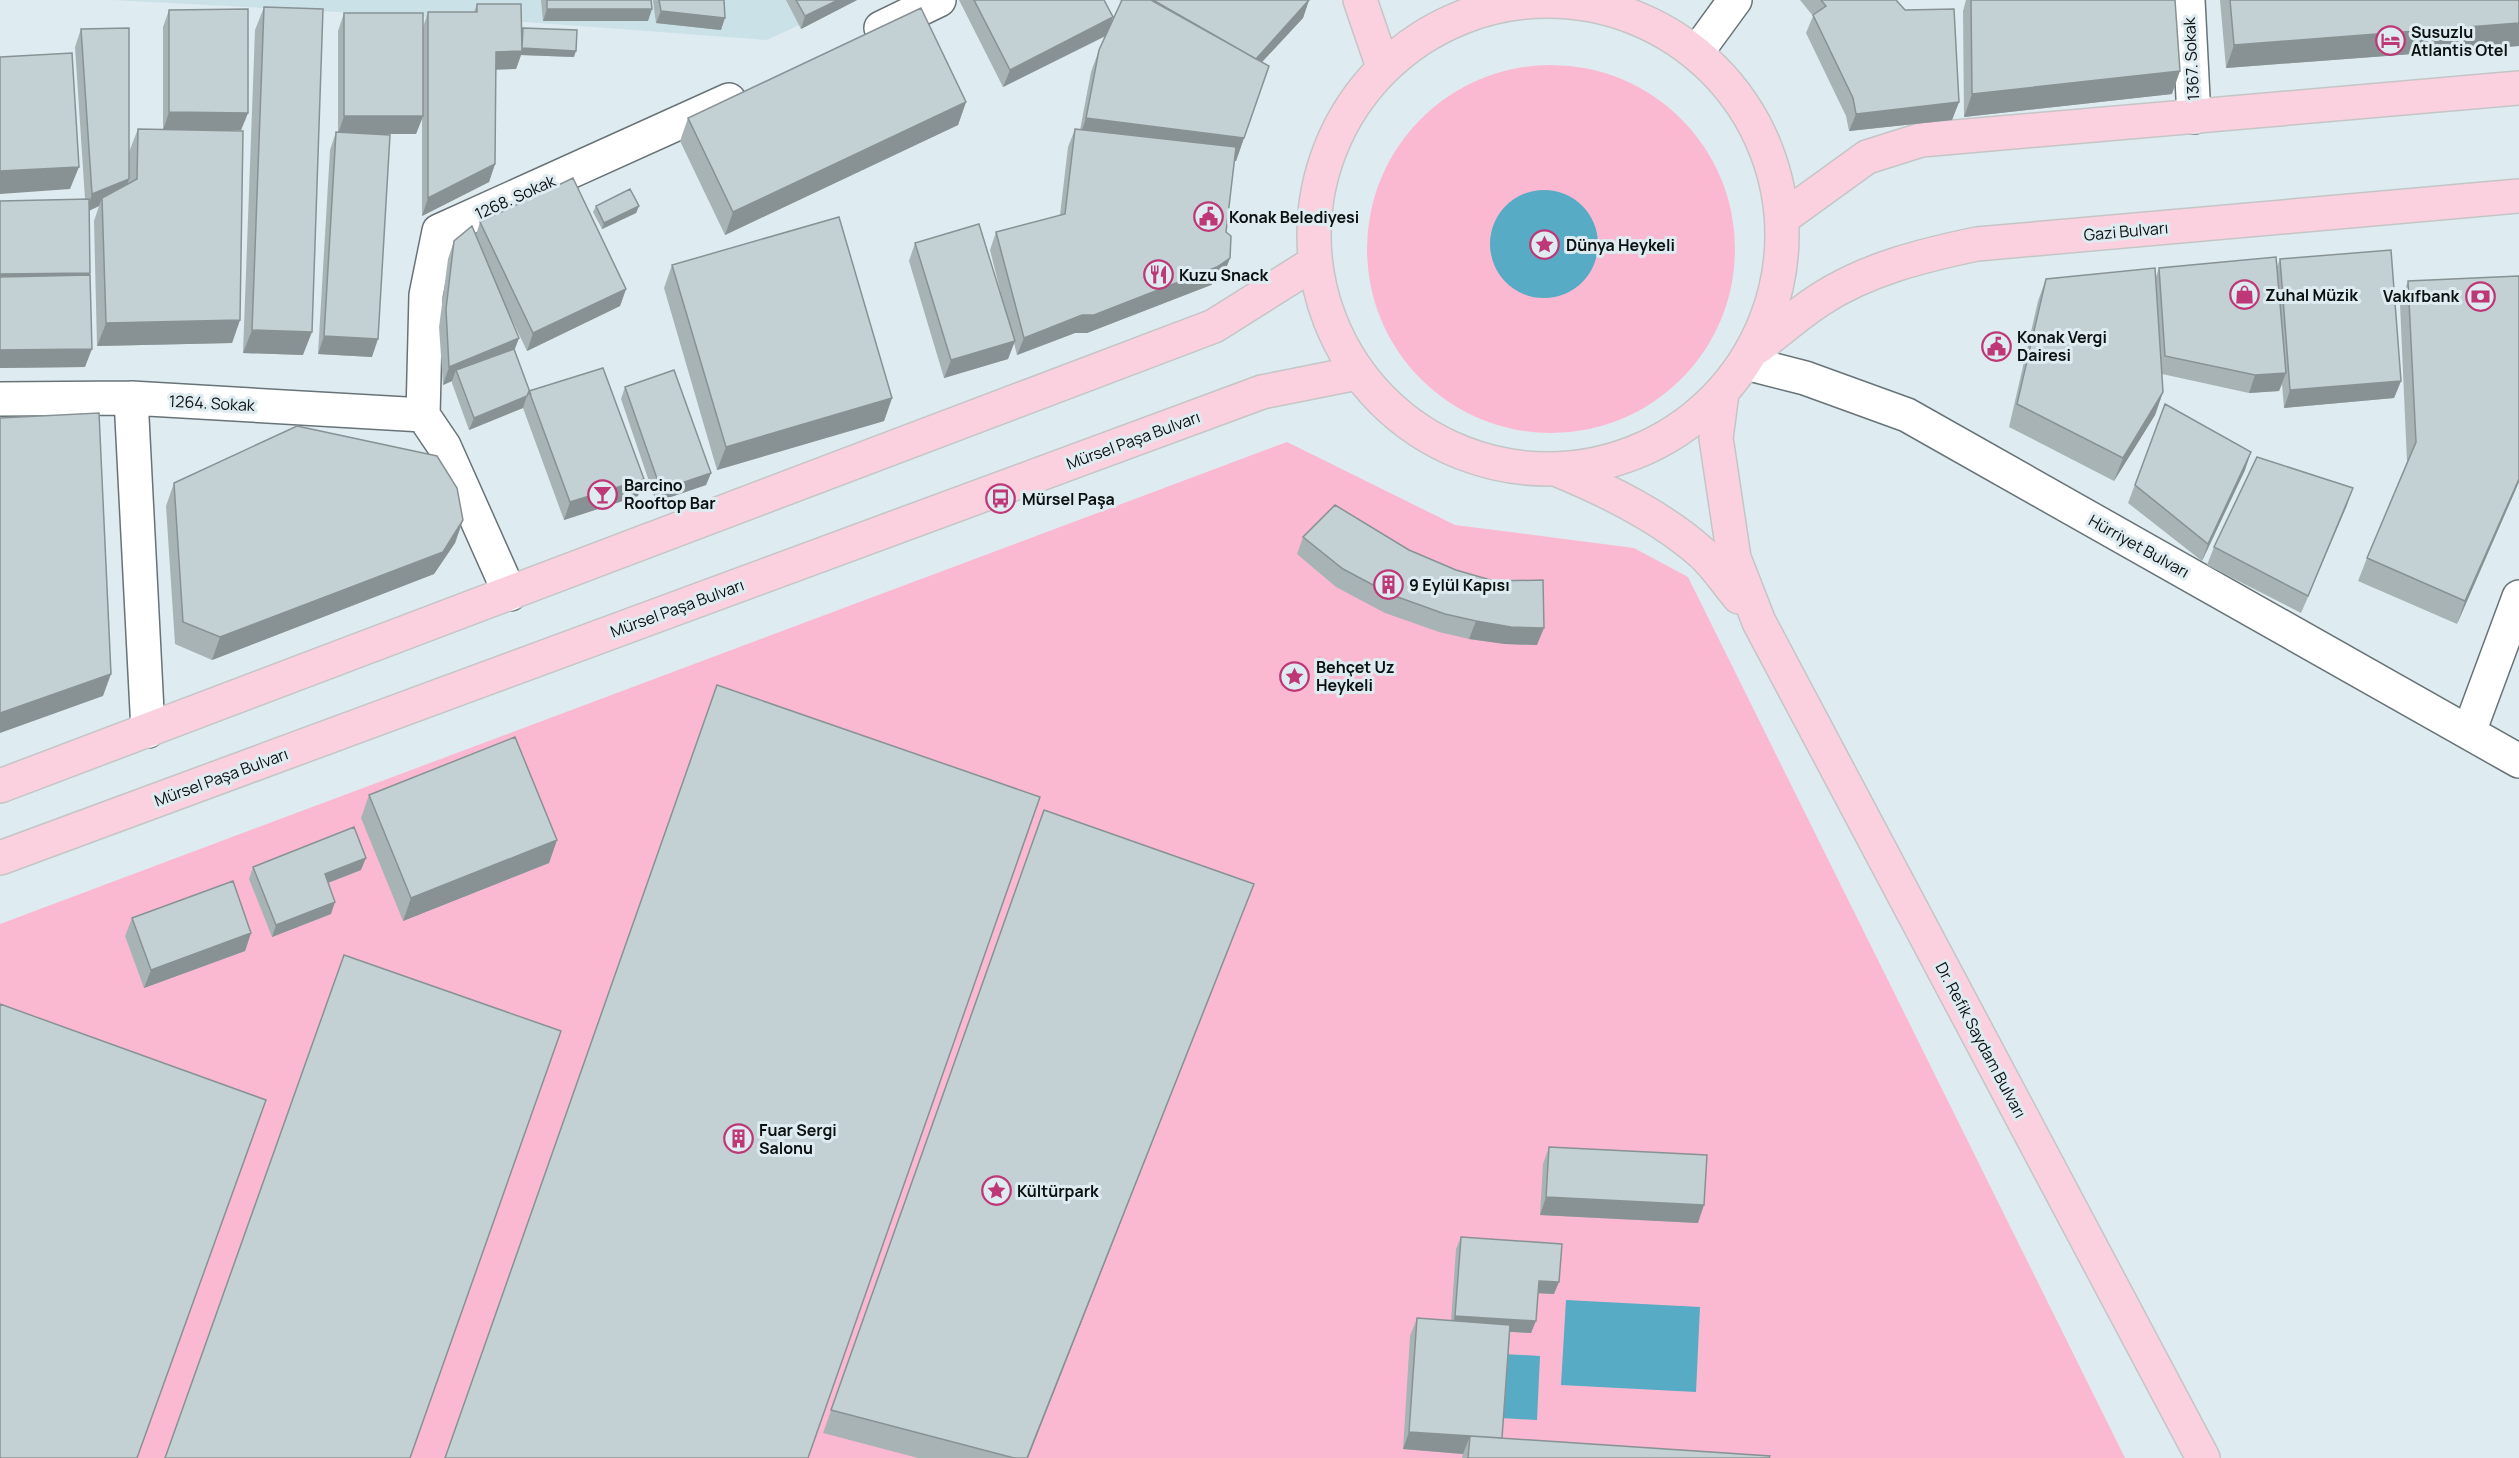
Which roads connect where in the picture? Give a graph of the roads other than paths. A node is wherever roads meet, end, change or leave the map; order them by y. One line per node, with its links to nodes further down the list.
1 (939, 0): 6 (street)
2 (1360, 0): 8 (main road)
3 (1736, 0): 7 (street)
4 (2188, 0): 11 (street, 1367. Sokak)
5 (1597, 2): 7 (main road); 8 (main road)
6 (853, 41)
7 (1697, 52): 13 (main road)
8 (1383, 67): 14 (main road)
9 (757, 87): 20 (street, 1268. Sokak)
10 (2519, 88): 11 (main road)
11 (2194, 117): 13 (main road)
12 (2519, 196): 15 (main road, Gazi Bulvarı)
13 (1784, 217): 15 (main road)
14 (1314, 263): 16 (main road); 22 (main road)
15 (1752, 355): 17 (main road); 26 (street, Hürriyet Bulvarı)
16 (1357, 373): 21 (main road); 29 (main road, Mürsel Paşa Bulvarı)
17 (1722, 393): 21 (main road); 24 (main road)
18 (131, 398): 19 (street, 1264. Sokak); 20 (street, 1264. Sokak); 25 (street)
19 (0, 399)
20 (423, 416): 22 (street)
21 (1557, 469): 24 (main road)
22 (510, 594): 25 (main road)
23 (2519, 597): 26 (street)
24 (1759, 622): 30 (main road, Dr. Refik Saydam Bulvarı)
25 (148, 731): 28 (main road)
26 (2469, 732): 27 (street, Hürriyet Bulvarı)
27 (2519, 761)
28 (0, 786)
29 (0, 858)
30 (2203, 1458)

